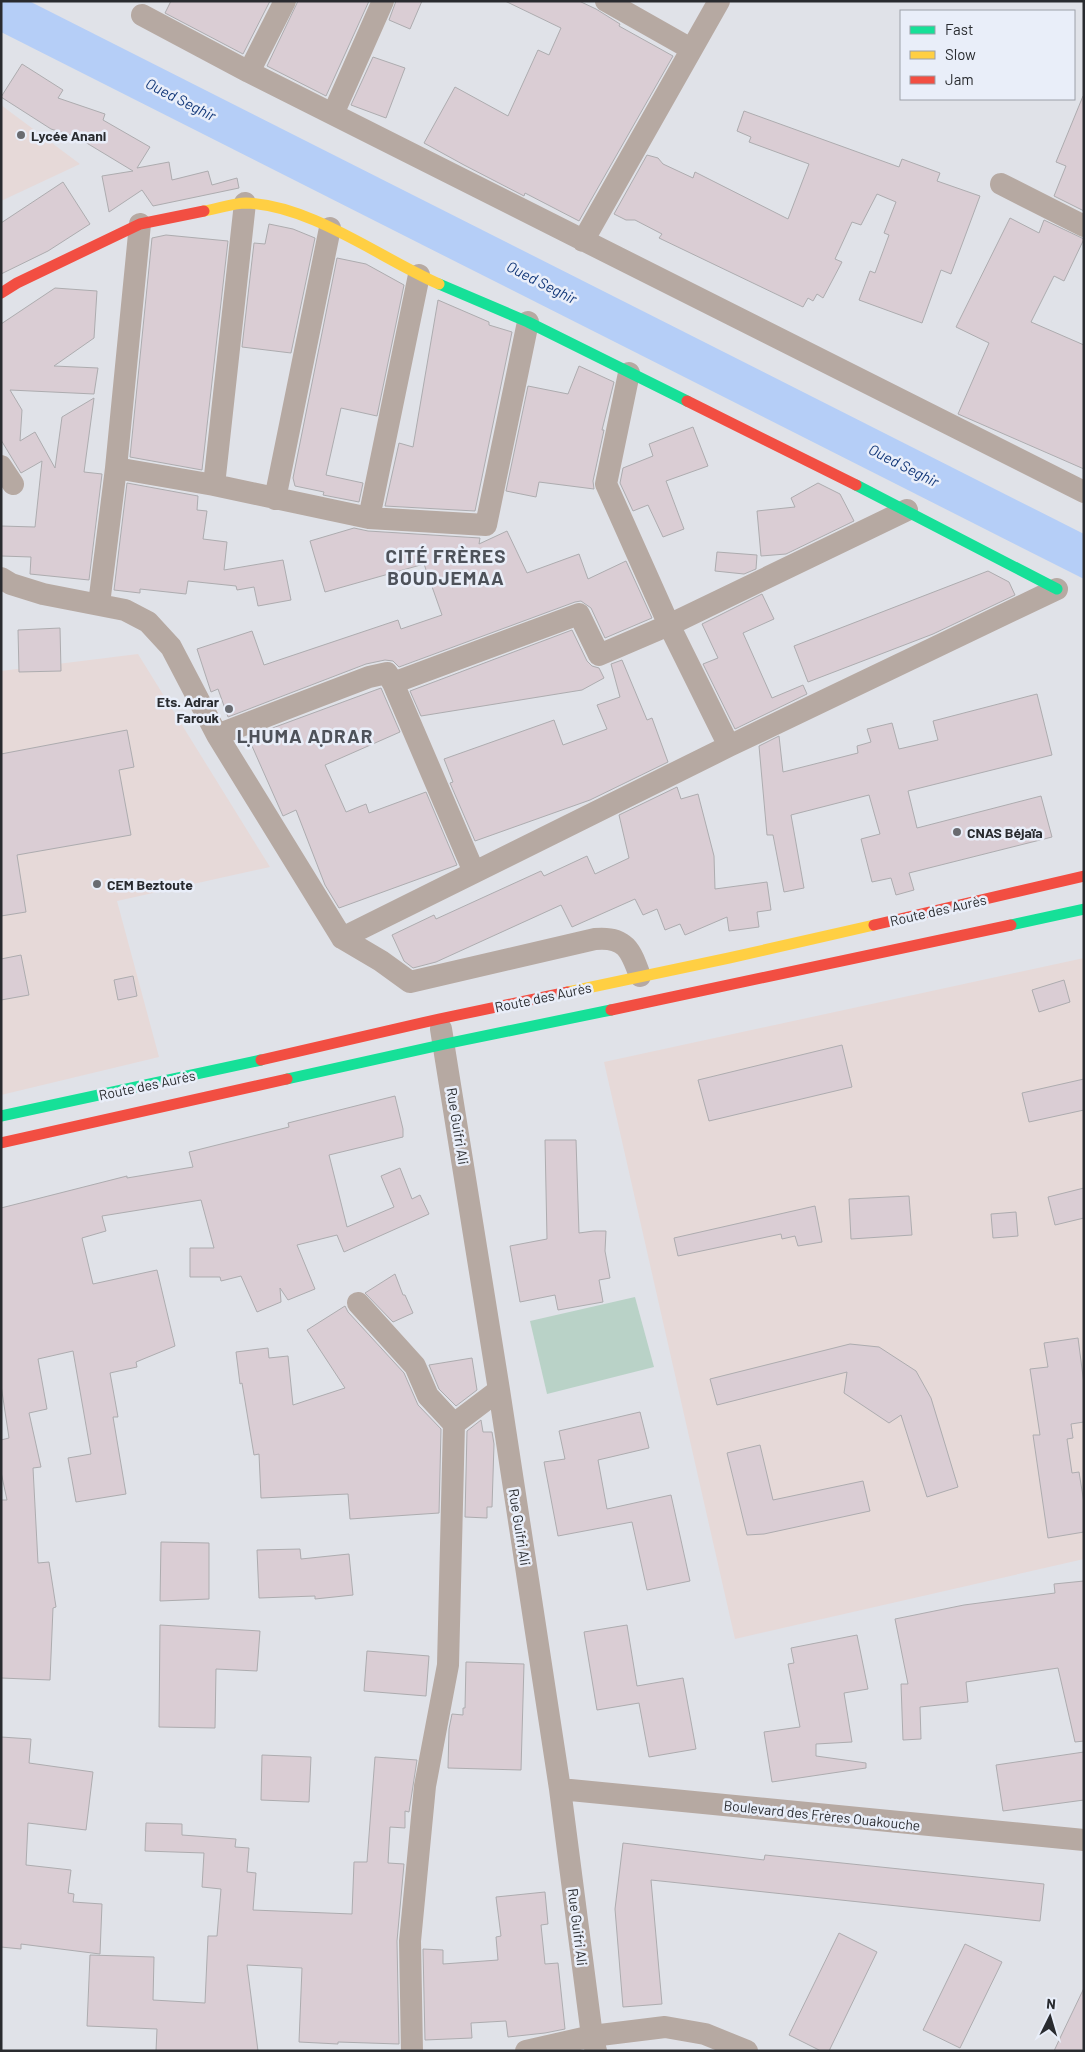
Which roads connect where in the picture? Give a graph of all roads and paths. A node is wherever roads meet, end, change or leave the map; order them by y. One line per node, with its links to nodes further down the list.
1 (285, 1): 7 (street)
2 (383, 1): 8 (street)
3 (606, 1): 6 (street)
4 (719, 1): 6 (street)
5 (142, 15): 7 (street)
6 (691, 48): 14 (street)
7 (249, 72): 8 (street)
8 (333, 114): 14 (street)
9 (1001, 184): 12 (street)
10 (245, 203): 11 (street); 13 (street); 20 (street)
11 (140, 224): 16 (street); 19 (street)
12 (1084, 226)
13 (330, 228): 15 (street); 22 (street)
14 (583, 241): 21 (street)
15 (418, 275): 17 (street); 24 (street)
16 (1, 293)
17 (528, 322): 18 (street); 24 (street)
18 (629, 373): 23 (street); 28 (street)
19 (116, 468): 20 (street); 27 (street)
20 (214, 485): 22 (street)
21 (1084, 492)
22 (275, 499): 24 (street)
23 (907, 510): 26 (street); 28 (street)
24 (369, 518)
25 (1, 578): 27 (street)
26 (1057, 589): 31 (street)
27 (99, 604): 30 (street)
28 (669, 625): 29 (street); 31 (street)
29 (393, 682): 30 (street); 32 (street)
30 (217, 735): 35 (street)
31 (729, 746): 32 (street)
32 (474, 872): 35 (street)
33 (1084, 876): 36 (street, Route des Aurès)
34 (1084, 909): 38 (street, Route des Aurès)
35 (342, 938): 36 (street)
36 (640, 976): 37 (street, Route des Aurès)
37 (439, 1018): 38 (street, Rue Guifri Ali); 39 (street, Route des Aurès)
38 (445, 1044): 40 (street, Route des Aurès); 42 (street, Rue Guifri Ali)
39 (1, 1116)
40 (1, 1143)
41 (358, 1303): 43 (street)
42 (499, 1390): 43 (street); 44 (street, Rue Guifri Ali)
43 (454, 1424): 47 (street)
44 (560, 1789): 45 (street, Boulevard des Frères Ouakouche); 46 (street, Rue Guifri Ali)
45 (1084, 1840)
46 (594, 2043): 48 (street); 49 (street)
47 (412, 2051)
48 (526, 2051)
49 (747, 2051)

